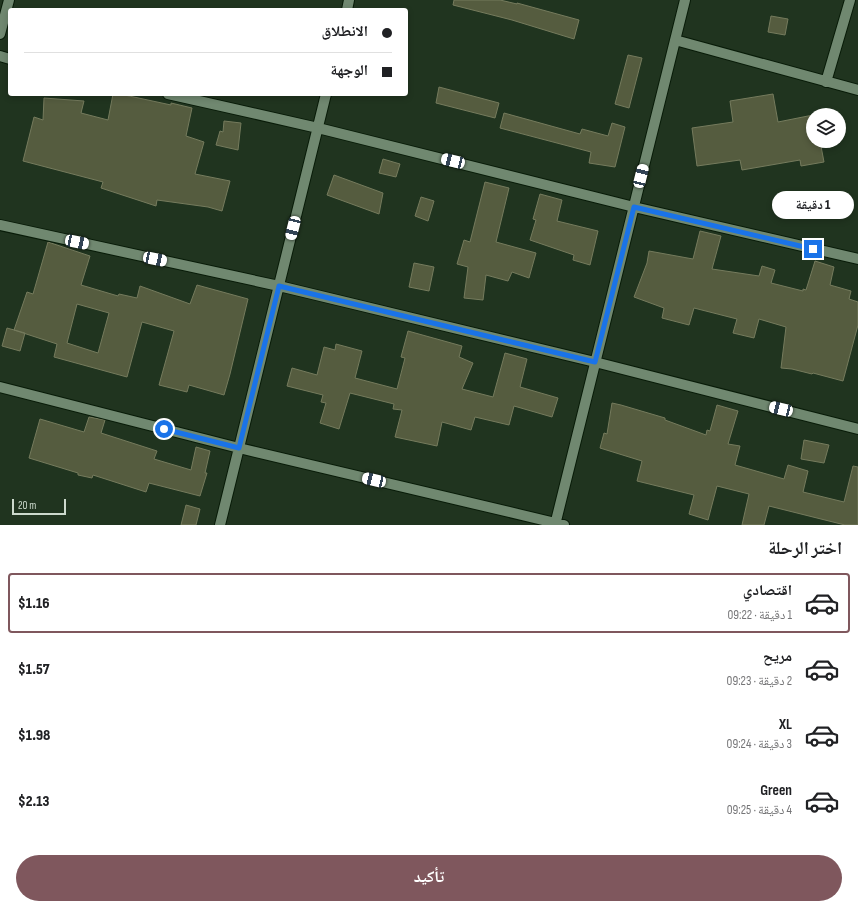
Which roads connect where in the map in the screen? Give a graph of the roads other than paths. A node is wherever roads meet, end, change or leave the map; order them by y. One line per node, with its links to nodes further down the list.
1 (9, 0): 4 (street)
2 (685, 0): 5 (street)
3 (850, 0): 6 (street)
4 (0, 34)
5 (675, 40): 6 (street); 11 (street)
6 (826, 82): 7 (street)
7 (858, 90)
8 (177, 96): 10 (street)
9 (326, 96): 10 (street)
10 (318, 128): 11 (street); 14 (street)
11 (634, 207): 13 (street); 15 (street)
12 (0, 225): 14 (street)
13 (858, 259)
14 (279, 286): 15 (street); 18 (street)
15 (595, 362): 17 (street); 19 (street)
16 (0, 387): 18 (street)
17 (858, 429)
18 (239, 448): 19 (street); 20 (street)
19 (558, 524)
20 (220, 525)

